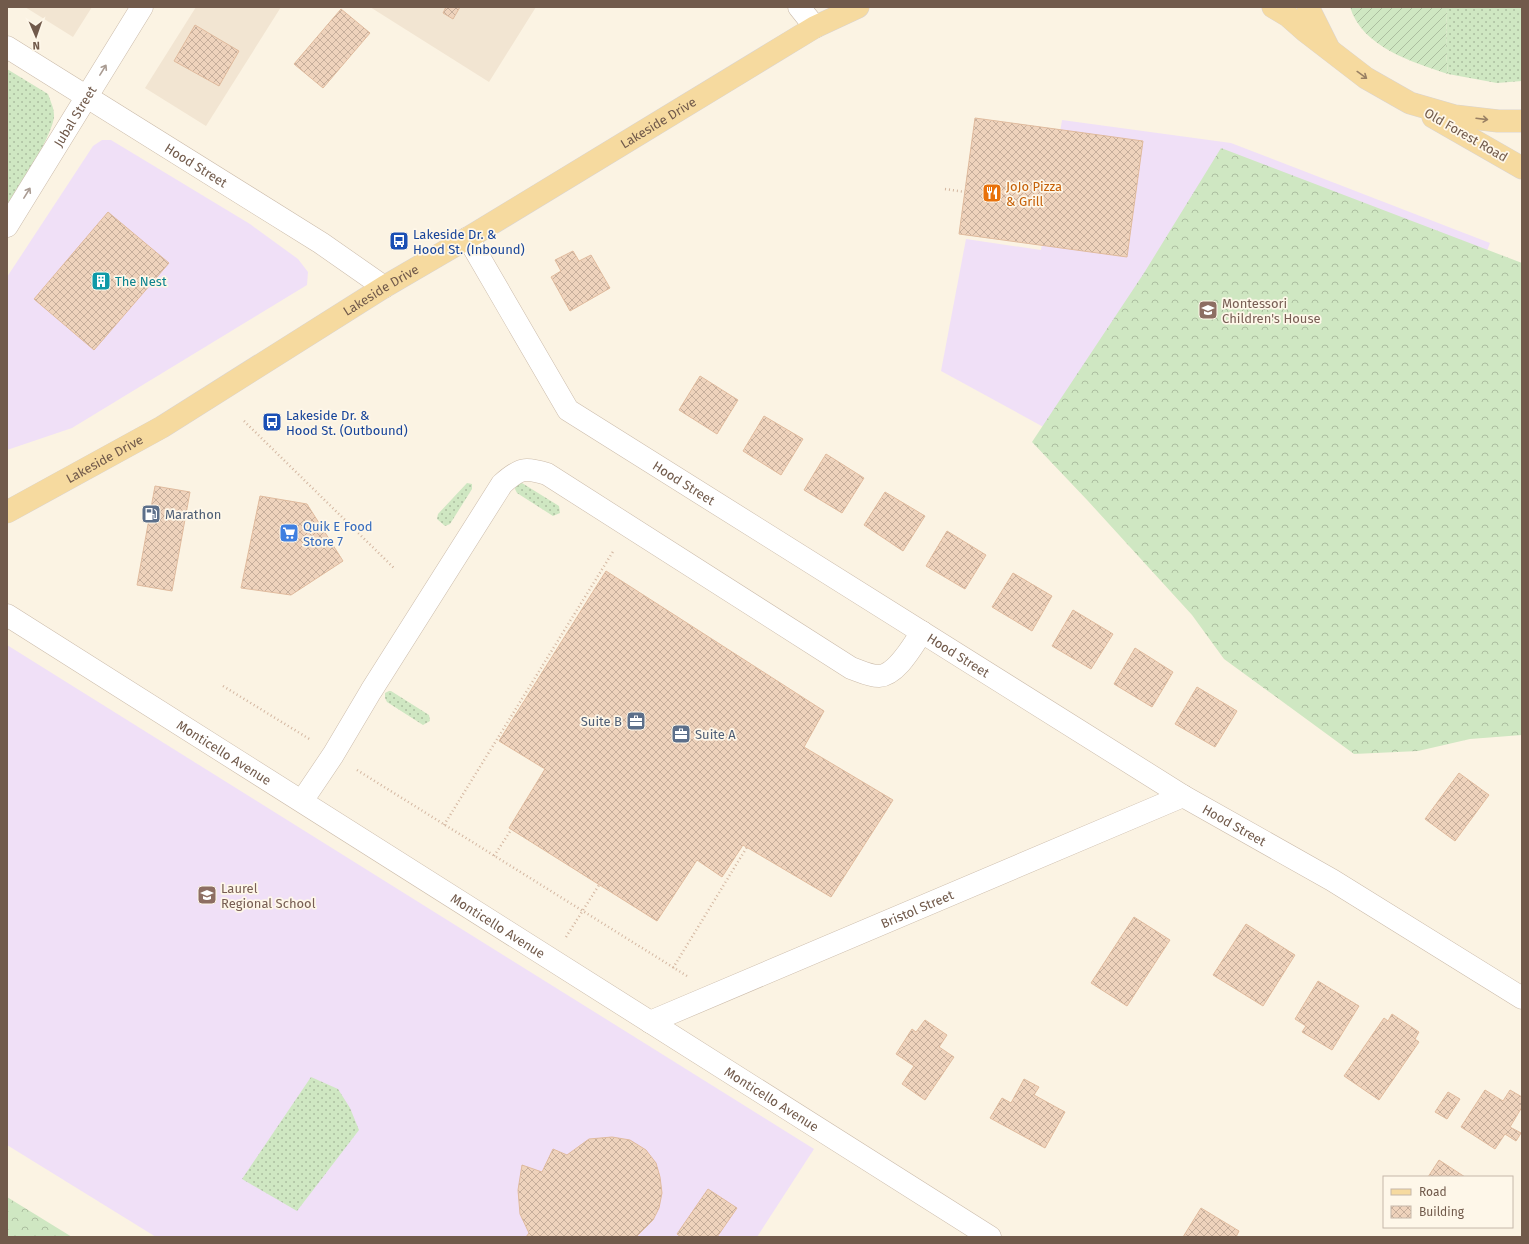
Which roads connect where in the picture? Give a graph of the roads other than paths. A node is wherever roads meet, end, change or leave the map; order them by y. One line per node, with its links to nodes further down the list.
1 (142, 7): 9 (street, Jubal Street, one-way to 1)
2 (799, 7): 6 (street)
3 (858, 7): 6 (main road, Lakeside Drive)
4 (1273, 7): 8 (main road)
5 (1308, 7): 8 (main road)
6 (815, 27): 14 (main road, Lakeside Drive)
7 (7, 47): 9 (street, Hood Street)
8 (1330, 52): 10 (main road, one-way to 10)
9 (87, 96): 13 (street, Jubal Street, one-way to 9); 15 (street, Hood Street)
10 (1410, 103): 11 (main road, one-way to 11); 12 (main road, Old Forest Road)
11 (1522, 121)
12 (1522, 168)
13 (7, 226)
14 (468, 238): 15 (main road, Lakeside Drive); 18 (street, Hood Street)
15 (384, 287): 16 (main road, Lakeside Drive)
16 (7, 512)
17 (7, 615): 20 (street, Monticello Avenue)
18 (922, 632): 19 (street, Hood Street); 20 (street)
19 (1183, 796): 21 (street, Hood Street); 22 (street, Bristol Street)
20 (302, 801): 22 (street, Monticello Avenue)
21 (1522, 998)
22 (650, 1022): 23 (street, Monticello Avenue)
23 (990, 1237)

